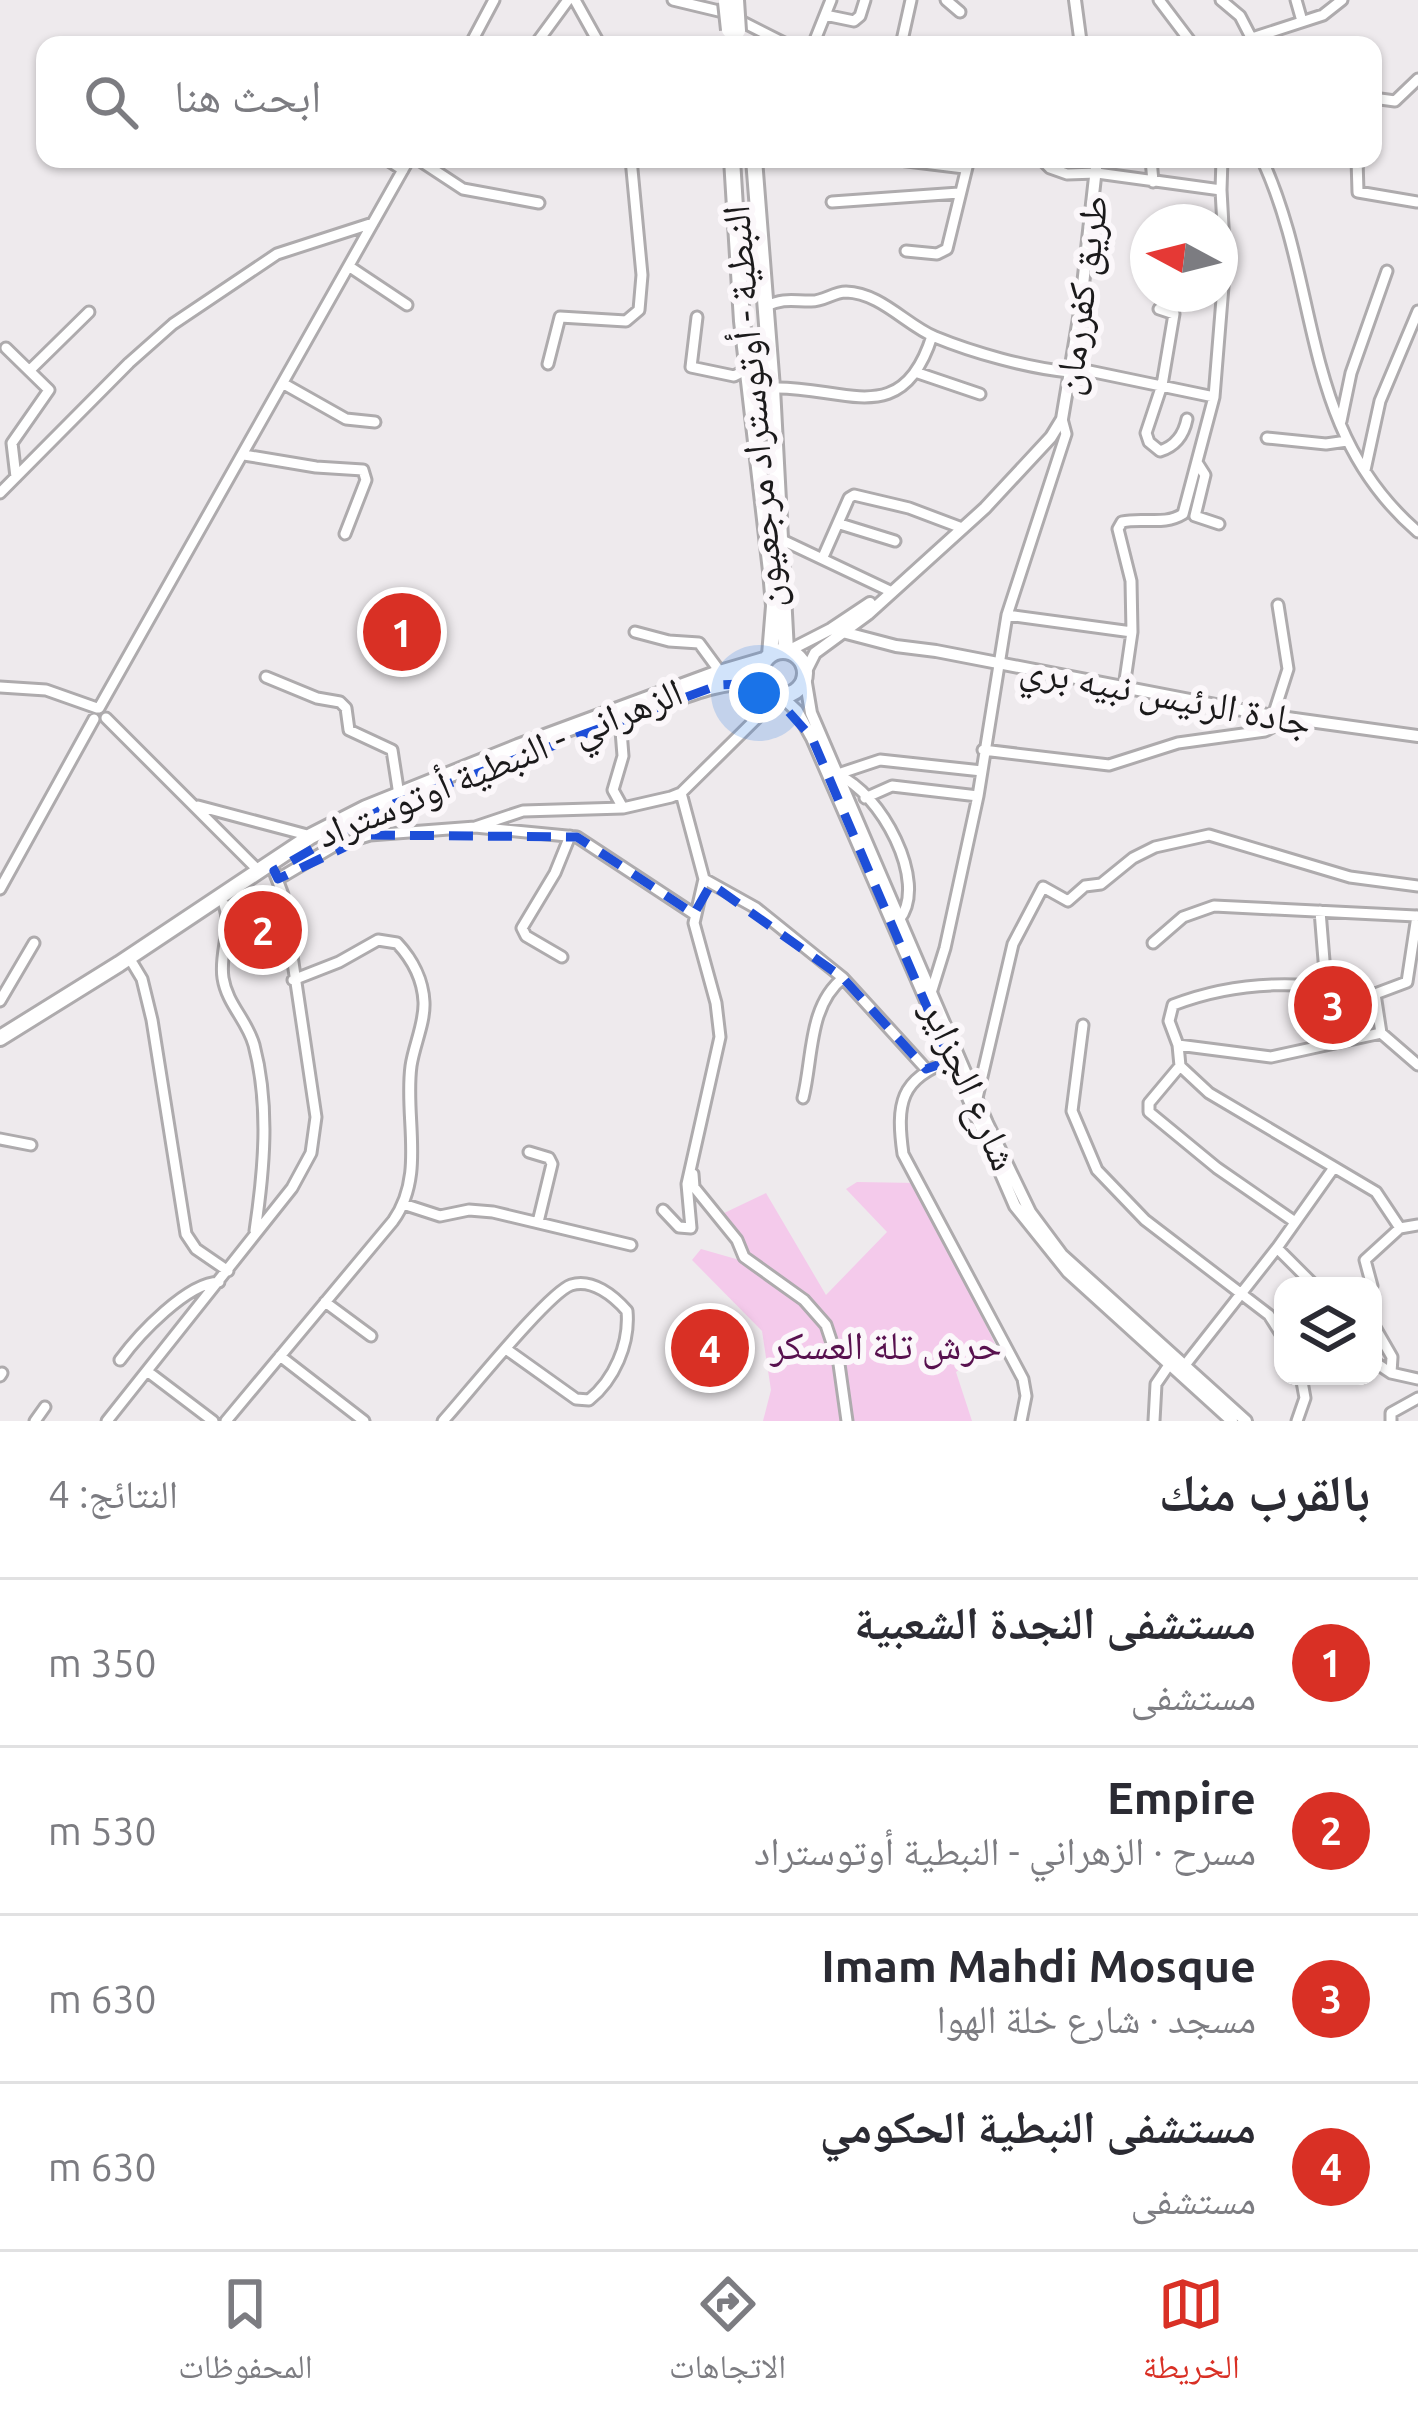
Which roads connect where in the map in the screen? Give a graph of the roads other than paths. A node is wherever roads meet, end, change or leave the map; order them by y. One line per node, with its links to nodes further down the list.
1 (494, 0): 17 (street)
2 (572, 0): 18 (street); 19 (street)
3 (673, 0): 21 (street)
4 (831, 0): 15 (street)
5 (865, 0): 15 (street)
6 (911, 0): 23 (street)
7 (946, 0): 14 (street)
8 (1075, 0): 24 (main road)
9 (1221, 0): 26 (street)
10 (1296, 0): 16 (street)
11 (1342, 0): 16 (street)
12 (731, 1): 20 (highway, bridge)
13 (1164, 3): 25 (street)
14 (960, 12)
15 (825, 15): 22 (street)
16 (1302, 21): 27 (street)
17 (475, 36)
18 (542, 36)
19 (594, 36)
20 (734, 36)
21 (770, 36)
22 (817, 36)
23 (903, 36)
24 (1080, 36)
25 (1187, 36)
26 (1250, 36)
27 (1267, 36)
28 (1418, 79): 29 (street)
29 (1382, 99)
30 (405, 168): 50 (street)
31 (434, 168): 49 (street)
32 (633, 168): 66 (street)
33 (732, 168): 52 (highway, النبطية - أوتوستراد مرجعيون)
34 (755, 168): 51 (highway, النبطية - أوتوستراد مرجعيون)
35 (966, 168): 46 (street)
36 (1053, 168): 37 (street)
37 (1084, 168)
38 (1097, 168): 69 (main road, طريق كفررمان)
39 (1104, 168): 44 (street)
40 (1152, 168): 44 (street)
41 (1222, 168): 45 (street)
42 (1266, 168): 78 (street)
43 (1357, 168): 48 (street)
44 (1153, 182): 45 (street)
45 (1221, 190): 75 (street)
46 (959, 194): 47 (street); 53 (street)
47 (832, 202)
48 (1417, 202)
49 (539, 203)
50 (374, 223): 54 (street); 86 (street)
51 (761, 237): 52 (highway); 56 (highway, النبطية - أوتوستراد مرجعيون)
52 (736, 238): 55 (highway, النبطية - أوتوستراد مرجعيون)
53 (906, 251)
54 (350, 267): 58 (street); 71 (street)
55 (738, 271): 56 (highway); 68 (highway, النبطية - أوتوستراد مرجعيون)
56 (763, 271): 59 (highway, النبطية - أوتوستراد مرجعيون)
57 (1387, 271): 78 (street)
58 (407, 305)
59 (766, 306): 64 (street); 73 (highway, النبطية - أوتوستراد مرجعيون)
60 (1418, 310): 85 (street)
61 (89, 312): 67 (street)
62 (1168, 312): 72 (street)
63 (697, 317): 68 (street)
64 (932, 336): 69 (street); 70 (street)
65 (6, 348): 67 (street)
66 (548, 364)
67 (31, 369): 82 (street)
68 (748, 369): 108 (highway, النبطية - أوتوستراد مرجعيون)
69 (1070, 369): 72 (street); 77 (main road, طريق كفررمان)
70 (918, 373): 73 (street); 74 (street)
71 (284, 384): 79 (street); 83 (street)
72 (1162, 385): 75 (street); 76 (street)
73 (772, 388): 95 (highway, النبطية - أوتوستراد مرجعيون)
74 (980, 394)
75 (1214, 397): 84 (street)
76 (1187, 418)
77 (1062, 419): 92 (main road, طريق كفررمان); 101 (street)
78 (1341, 421): 81 (street)
79 (374, 422)
80 (1267, 438): 81 (street)
81 (1347, 442): 85 (street)
82 (5, 446): 86 (street)
83 (244, 455): 94 (street); 116 (street)
84 (1198, 464): 91 (street); 104 (street)
85 (1365, 470): 89 (street)
86 (16, 477): 87 (street)
87 (0, 493)
88 (1416, 512): 89 (street)
89 (1406, 521): 93 (street)
90 (840, 524): 92 (street); 96 (street); 97 (street)
91 (1219, 524)
92 (962, 529): 98 (main road, طريق كفررمان)
93 (1418, 532)
94 (345, 535)
95 (778, 538): 97 (street); 107 (highway, النبطية - أوتوستراد مرجعيون)
96 (895, 541)
97 (823, 557): 98 (street)
98 (889, 590): 100 (main road); 102 (main road)
99 (1279, 605): 117 (street)
100 (868, 614): 102 (main road); 105 (main road)
101 (1007, 615): 104 (street); 109 (street)
102 (841, 629): 105 (main road); 106 (main road); 107 (main road); 111 (main road)
103 (635, 632): 110 (street)
104 (1132, 632): 114 (street)
105 (874, 635): 106 (main road)
106 (915, 647): 109 (main road, جادة الرئيس نبيه بري)
107 (787, 651): 108 (highway); 111 (highway)
108 (767, 658): 110 (highway, الزهراني - النبطية أوتوستراد); 115 (highway)
109 (997, 662): 114 (main road, جادة الرئيس نبيه بري); 121 (street)
110 (721, 673): 125 (highway, الزهراني - النبطية أوتوستراد)
111 (805, 675): 115 (highway); 123 (main road, شارع الجزاير)
112 (266, 676): 125 (street)
113 (0, 687): 116 (street)
114 (1124, 687): 117 (main road, جادة الرئيس نبيه بري)
115 (773, 690): 118 (highway, الزهراني - النبطية أوتوستراد); 124 (street); 157 (main road, شارع الجزاير)
116 (99, 715): 128 (street); 136 (street)
117 (1273, 716): 119 (main road, جادة الرئيس نبيه بري)
118 (620, 718): 129 (street); 133 (highway, الزهراني - النبطية أوتوستراد)
119 (1290, 718): 120 (main road, جادة الرئيس نبيه بري); 121 (street)
120 (1418, 736)
121 (983, 751): 122 (street)
122 (982, 771): 123 (street); 126 (street)
123 (838, 775): 127 (street); 141 (main road, شارع الجزاير)
124 (681, 793): 129 (street); 134 (street)
125 (399, 795): 131 (highway, الزهراني - النبطية أوتوستراد)
126 (978, 796): 127 (street); 149 (street)
127 (865, 798): 141 (street)
128 (198, 806): 131 (street); 133 (street)
129 (623, 808): 130 (street)
130 (475, 827): 132 (street); 133 (street)
131 (311, 836): 133 (highway, الزهراني - النبطية أوتوستراد)
132 (571, 836): 139 (street); 144 (street)
133 (270, 874): 137 (highway, الزهراني - النبطية أوتوستراد); 147 (street); 154 (highway, الزهراني - النبطية أوتوستراد)
134 (704, 879): 139 (street); 146 (street)
135 (1418, 886): 162 (street)
136 (0, 889)
137 (224, 904): 145 (highway, الزهراني - النبطية أوتوستراد); 174 (street)
138 (1320, 911): 140 (street); 143 (street); 148 (street)
139 (694, 914): 166 (street)
140 (1417, 916): 150 (street)
141 (899, 920): 149 (main road, شارع الجزاير)
142 (34, 943): 151 (street)
143 (1153, 944)
144 (562, 957)
145 (133, 964): 156 (highway, الزهراني - النبطية أوتوستراد); 177 (street)
146 (843, 978): 160 (street); 161 (street)
147 (293, 980): 168 (street); 174 (street)
148 (1326, 985): 150 (street); 155 (street)
149 (931, 993): 162 (main road, شارع الجزاير)
150 (1375, 994): 153 (street)
151 (0, 1001)
152 (1083, 1025): 181 (street)
153 (1381, 1034): 155 (street); 158 (street)
154 (0, 1038)
155 (1178, 1046): 159 (street)
156 (0, 1049)
157 (950, 1061): 160 (street); 189 (main road, شارع الجزاير)
158 (1418, 1065)
159 (1180, 1066): 167 (street); 171 (street)
160 (926, 1069): 206 (street)
161 (803, 1098)
162 (977, 1099): 190 (main road, شارع الجزاير)
163 (0, 1139): 164 (street)
164 (31, 1145)
165 (529, 1152): 170 (street)
166 (692, 1160): 169 (street); 205 (street)
167 (1333, 1169): 171 (street); 173 (street)
168 (403, 1204): 170 (street); 182 (street)
169 (663, 1210)
170 (538, 1222): 175 (street)
171 (1295, 1222): 176 (street)
172 (1418, 1225): 173 (street)
173 (1400, 1228): 179 (street)
174 (254, 1236): 177 (street)
175 (632, 1245)
176 (1277, 1248): 178 (street); 181 (street)
177 (227, 1270): 180 (street)
178 (1307, 1277)
179 (1370, 1277)
180 (219, 1282): 188 (street); 192 (street)
181 (1242, 1295): 183 (street); 190 (street)
182 (325, 1302): 184 (street); 187 (street)
183 (1274, 1323)
184 (371, 1336)
185 (1382, 1339): 193 (street)
186 (506, 1349): 186 (street); 204 (street)
187 (280, 1356): 202 (street); 203 (street)
188 (120, 1360)
189 (1169, 1365): 198 (main road, شارع الجزاير); 207 (street)
190 (1185, 1365): 208 (main road, شارع الجزاير)
191 (1382, 1367): 193 (street)
192 (147, 1371): 200 (street); 201 (street)
193 (1391, 1373): 194 (street)
194 (1418, 1379)
195 (1302, 1385): 209 (street)
196 (1418, 1398): 210 (street)
197 (45, 1407): 199 (street)
198 (1227, 1419)
199 (35, 1421)
200 (107, 1421)
201 (213, 1421)
202 (226, 1421)
203 (364, 1421)
204 (443, 1421)
205 (847, 1421)
206 (1021, 1421)
207 (1154, 1421)
208 (1246, 1421)
209 (1297, 1421)
210 (1391, 1421)

